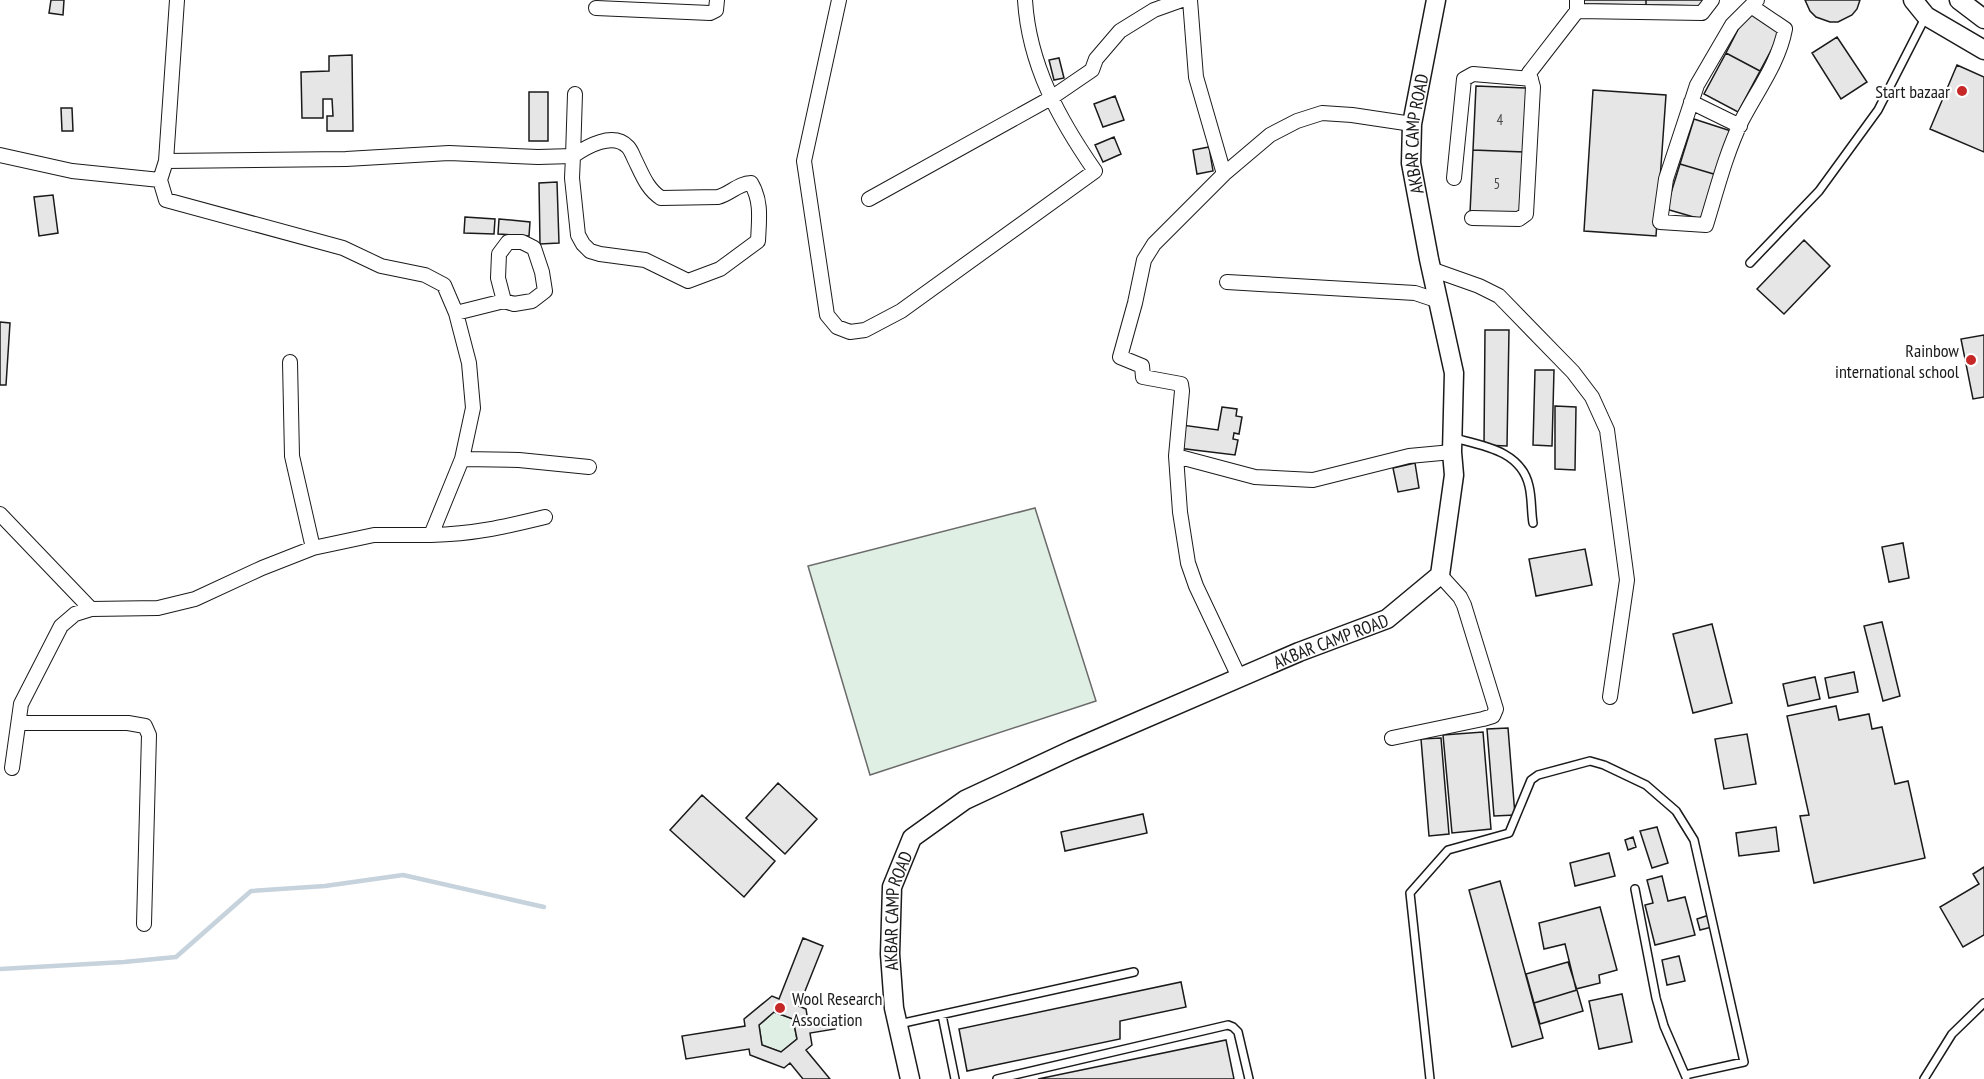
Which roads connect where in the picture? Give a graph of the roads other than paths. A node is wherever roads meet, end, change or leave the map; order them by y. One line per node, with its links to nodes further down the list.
1 (177, 0): 25 (street)
2 (717, 0): 13 (street)
3 (839, 0): 19 (street)
4 (1025, 0): 19 (street)
5 (1182, 0): 19 (street)
6 (1190, 0): 26 (street)
7 (1436, 0): 21 (street, AKBAR CAMP ROAD)
8 (1712, 0): 12 (street)
9 (1913, 0): 14 (street)
10 (1959, 0): 15 (street)
11 (1754, 3): 20 (street); 22 (street)
12 (1577, 6): 17 (street)
13 (596, 8)
14 (1926, 16): 16 (street); 31 (lane)
15 (1984, 19)
16 (1984, 50)
17 (1531, 79): 27 (street); 30 (street)
18 (575, 94): 24 (street)
19 (1051, 98): 29 (street)
20 (1691, 102): 22 (street); 22 (street)
21 (1412, 124): 26 (street); 32 (street, AKBAR CAMP ROAD)
22 (1740, 126)
23 (0, 155): 28 (street)
24 (573, 156): 24 (street); 25 (street)
25 (166, 160): 28 (street)
26 (1224, 174): 39 (street)
27 (1454, 178)
28 (160, 180): 36 (street)
29 (869, 199)
30 (1472, 218)
31 (1750, 262)
32 (1431, 269): 35 (street, AKBAR CAMP ROAD); 50 (street)
33 (1227, 282): 35 (street)
34 (504, 301): 34 (street); 36 (street)
35 (1439, 301): 38 (street, AKBAR CAMP ROAD)
36 (456, 313): 40 (street)
37 (290, 362): 46 (street)
38 (1452, 445): 39 (street); 44 (lane); 47 (street, AKBAR CAMP ROAD)
39 (1176, 456): 49 (street)
40 (462, 459): 41 (street); 45 (street)
41 (589, 467)
42 (0, 514): 48 (street)
43 (545, 517): 45 (street)
44 (1533, 523)
45 (431, 535): 46 (street)
46 (313, 548): 48 (street)
47 (1440, 575): 49 (street, AKBAR CAMP ROAD); 52 (street)
48 (91, 609): 51 (street)
49 (1239, 677): 59 (street, AKBAR CAMP ROAD)
50 (1610, 697)
51 (19, 723): 53 (street); 55 (street)
52 (1392, 738)
53 (12, 768)
54 (1635, 889): 60 (lane)
55 (144, 924)
56 (1134, 972): 58 (lane)
57 (1984, 1003): 66 (lane)
58 (942, 1015): 59 (lane); 62 (lane)
59 (897, 1024): 61 (street, AKBAR CAMP ROAD)
60 (1686, 1077): 65 (lane)
61 (910, 1079)
62 (956, 1079)
63 (997, 1079): 64 (lane)
64 (1249, 1079)
65 (1430, 1079)
66 (1924, 1079)

